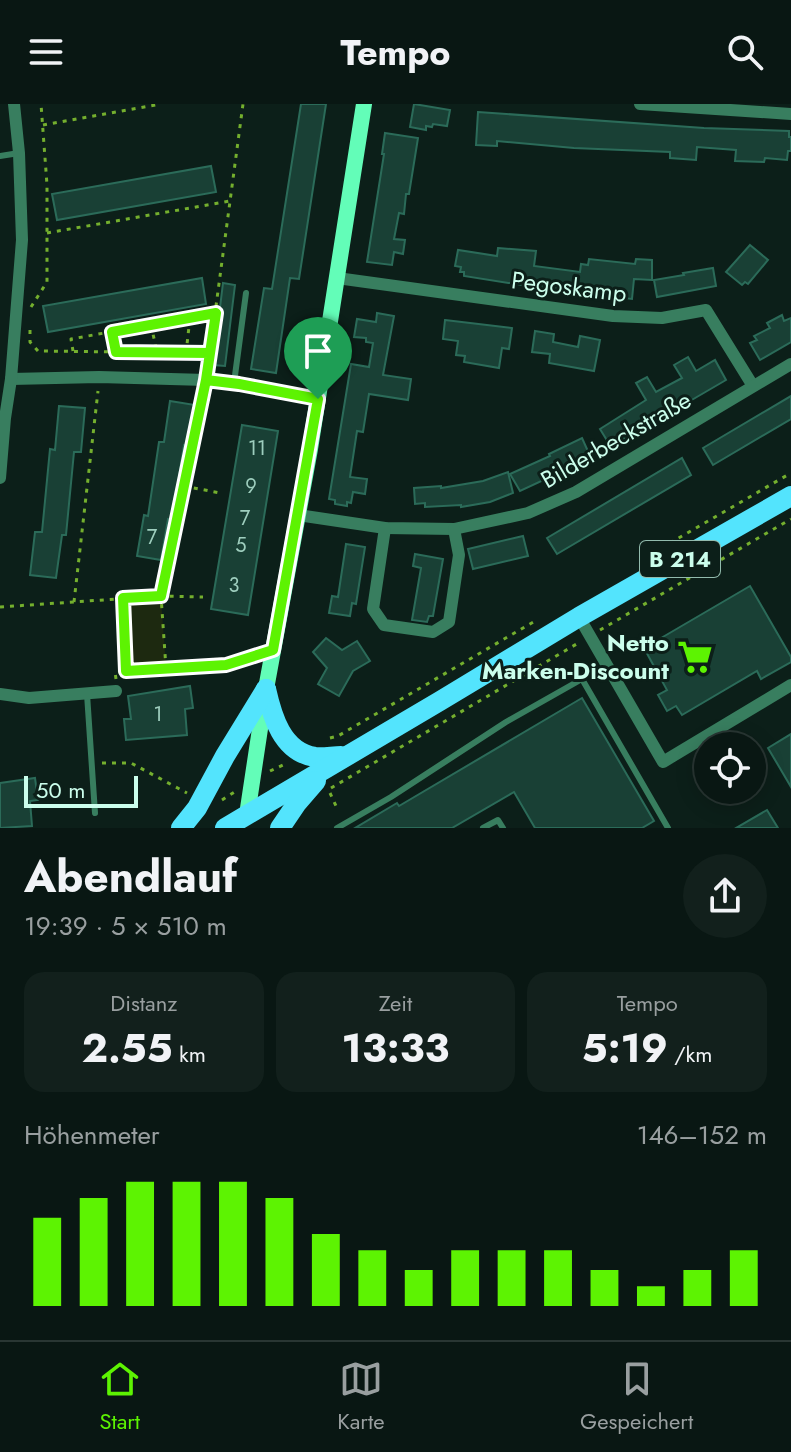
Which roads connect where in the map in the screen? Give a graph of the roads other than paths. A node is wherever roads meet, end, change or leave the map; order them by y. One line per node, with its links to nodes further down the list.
1 (14, 104): 5 (street)
2 (364, 104): 7 (main road)
3 (640, 104): 4 (street)
4 (791, 114)
5 (19, 153): 6 (lane); 11 (street)
6 (0, 156)
7 (337, 278): 12 (street, Pegoskamp); 13 (main road)
8 (246, 293): 10 (lane)
9 (791, 364): 12 (street, Bilderbeckstraße)
10 (234, 383): 11 (street); 13 (street)
11 (7, 386): 14 (street)
12 (753, 386): 18 (street, Bilderbeckstraße)
13 (318, 399): 16 (main road)
14 (0, 478)
15 (791, 496): 19 (main road, B 214)
16 (298, 515): 17 (street, Bilderbeckstraße); 21 (main road)
17 (385, 528): 18 (street, Bilderbeckstraße); 18 (street)
18 (454, 529)
19 (579, 617): 20 (street); 25 (main road, B 214)
20 (791, 685)
21 (266, 689): 25 (main road); 27 (main road); 28 (main road)
22 (116, 691): 24 (street)
23 (0, 694): 24 (street)
24 (87, 694): 26 (lane)
25 (347, 755): 27 (main road, B 214); 30 (main road)
26 (95, 813)
27 (247, 815): 29 (main road, B 214)
28 (181, 828)
29 (225, 828)
30 (280, 828)
31 (337, 828): 34 (lane)
32 (483, 828): 33 (lane)
33 (503, 828)
34 (668, 828)

